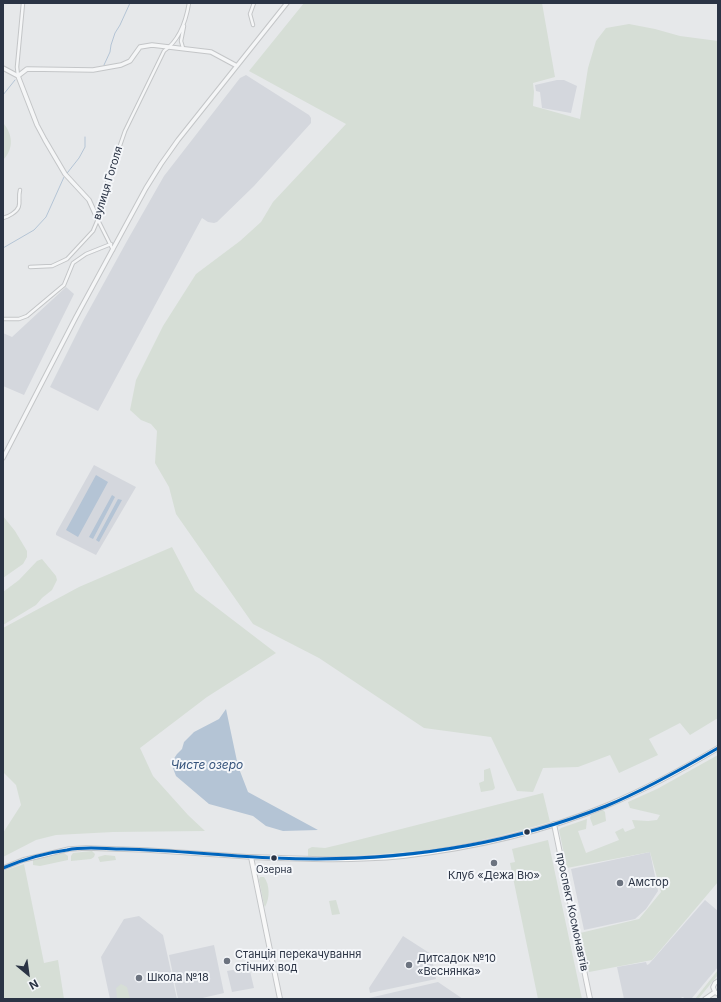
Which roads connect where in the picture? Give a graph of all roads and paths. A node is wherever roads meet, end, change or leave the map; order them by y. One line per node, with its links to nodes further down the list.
1 (23, 3): 11 (street)
2 (189, 3): 5 (street, вулиця Гоголя)
3 (254, 3): 6 (street)
4 (287, 3): 9 (street)
5 (185, 23): 7 (street, вулиця Гоголя); 8 (street)
6 (253, 25)
7 (170, 47): 8 (street); 11 (street); 14 (street, вулиця Гоголя)
8 (183, 48): 9 (street)
9 (237, 66): 16 (street)
10 (3, 68): 11 (street)
11 (18, 76): 14 (street)
12 (20, 190): 13 (street)
13 (3, 218)
14 (98, 220): 15 (street); 17 (street, вулиця Гоголя)
15 (110, 244): 16 (street); 18 (street)
16 (113, 250): 19 (street)
17 (30, 267)
18 (3, 318)
19 (3, 458)
20 (718, 748): 21 (main road)
21 (554, 824): 22 (main road); 27 (main road, проспект Космонавтів)
22 (251, 857): 23 (street); 26 (main road)
23 (3, 868)
24 (718, 981): 25 (street)
25 (716, 993): 28 (street)
26 (280, 999)
27 (590, 999)
28 (705, 999)

